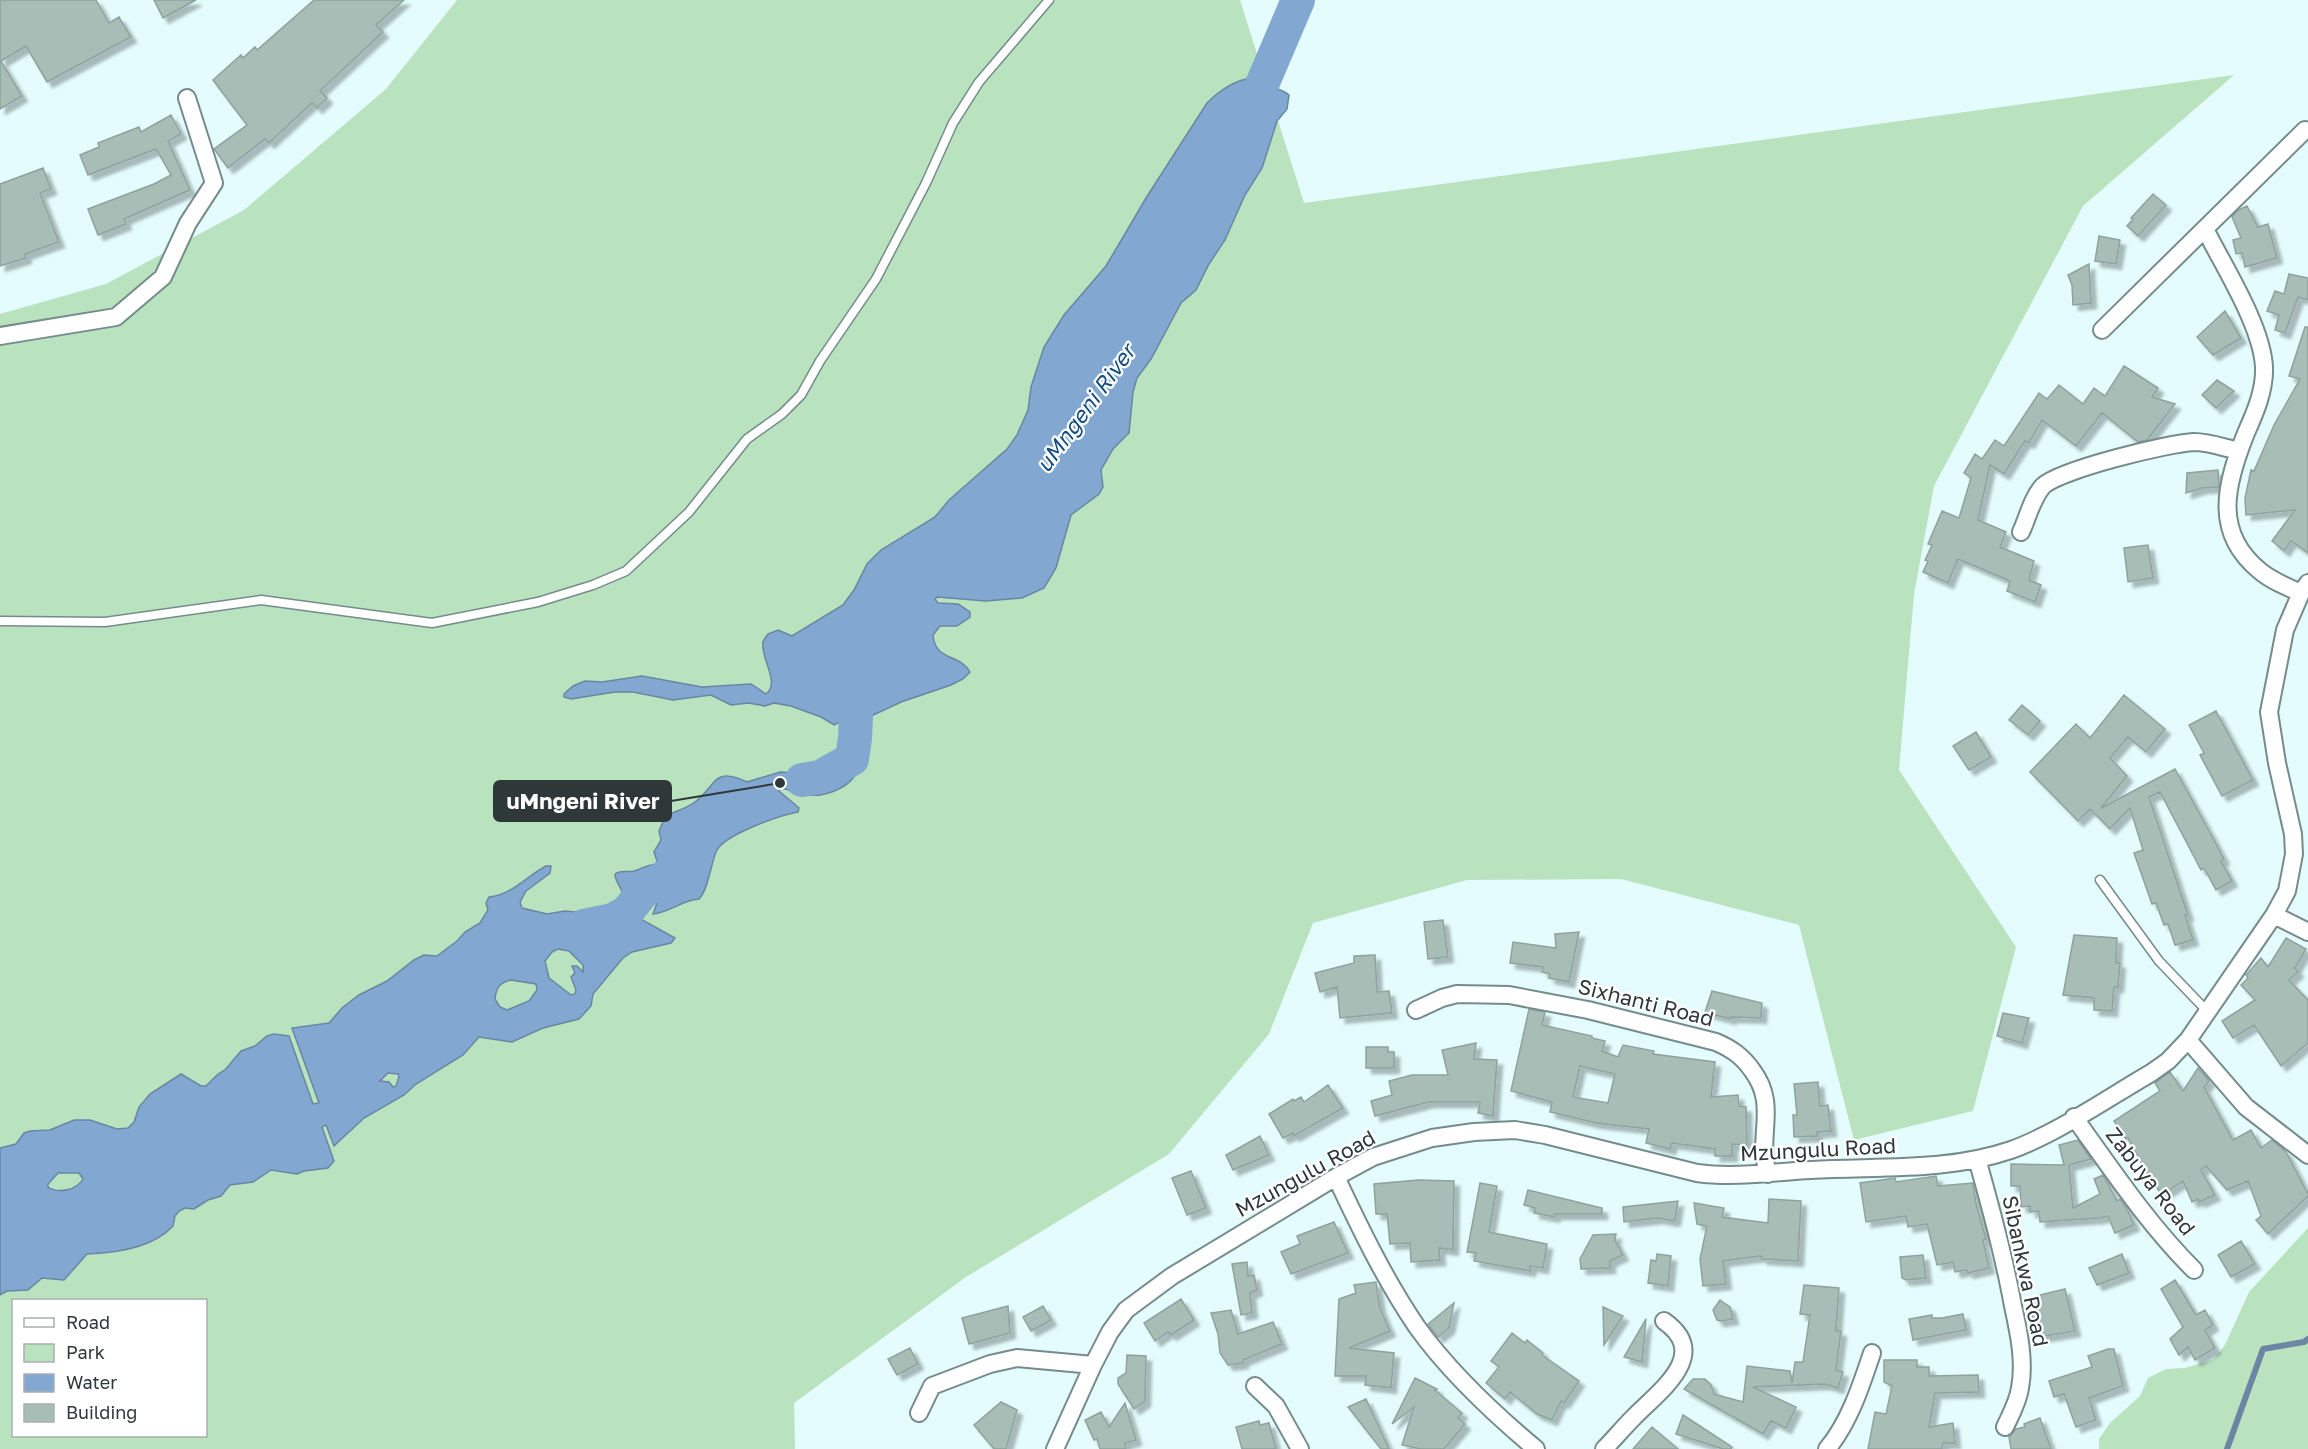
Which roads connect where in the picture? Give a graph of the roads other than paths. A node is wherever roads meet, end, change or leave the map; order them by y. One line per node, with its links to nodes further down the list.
1 (1048, 0): 10 (lane)
2 (187, 98): 6 (street)
3 (2305, 130): 4 (street)
4 (2205, 229): 5 (street); 7 (street)
5 (2102, 330)
6 (0, 336)
7 (2239, 451): 8 (street); 9 (street)
8 (2021, 532)
9 (2304, 588): 12 (street, Mzungulu Road)
10 (0, 621)
11 (2100, 880): 15 (lane)
12 (2274, 915): 13 (street); 15 (street, Mzungulu Road)
13 (2308, 932)
14 (1416, 1010): 20 (street, Sixhanti Road)
15 (2207, 1011): 16 (street, Mzungulu Road)
16 (2188, 1040): 17 (street, Mzungulu Road); 18 (street)
17 (2074, 1117): 19 (street, Mzungulu Road); 22 (street, Zabuya Road)
18 (2308, 1155)
19 (1977, 1159): 20 (street, Mzungulu Road); 28 (street, Sibankwa Road)
20 (1768, 1174): 21 (street, Mzungulu Road)
21 (1336, 1177): 25 (street, Mzungulu Road); 31 (street)
22 (2194, 1270)
23 (1664, 1322): 32 (street)
24 (1872, 1353): 33 (street)
25 (1093, 1365): 27 (street); 29 (street, Mzungulu Road)
26 (1255, 1386): 30 (street)
27 (919, 1413)
28 (2005, 1427)
29 (1055, 1449)
30 (1300, 1449)
31 (1536, 1449)
32 (1604, 1449)
33 (1827, 1449)

